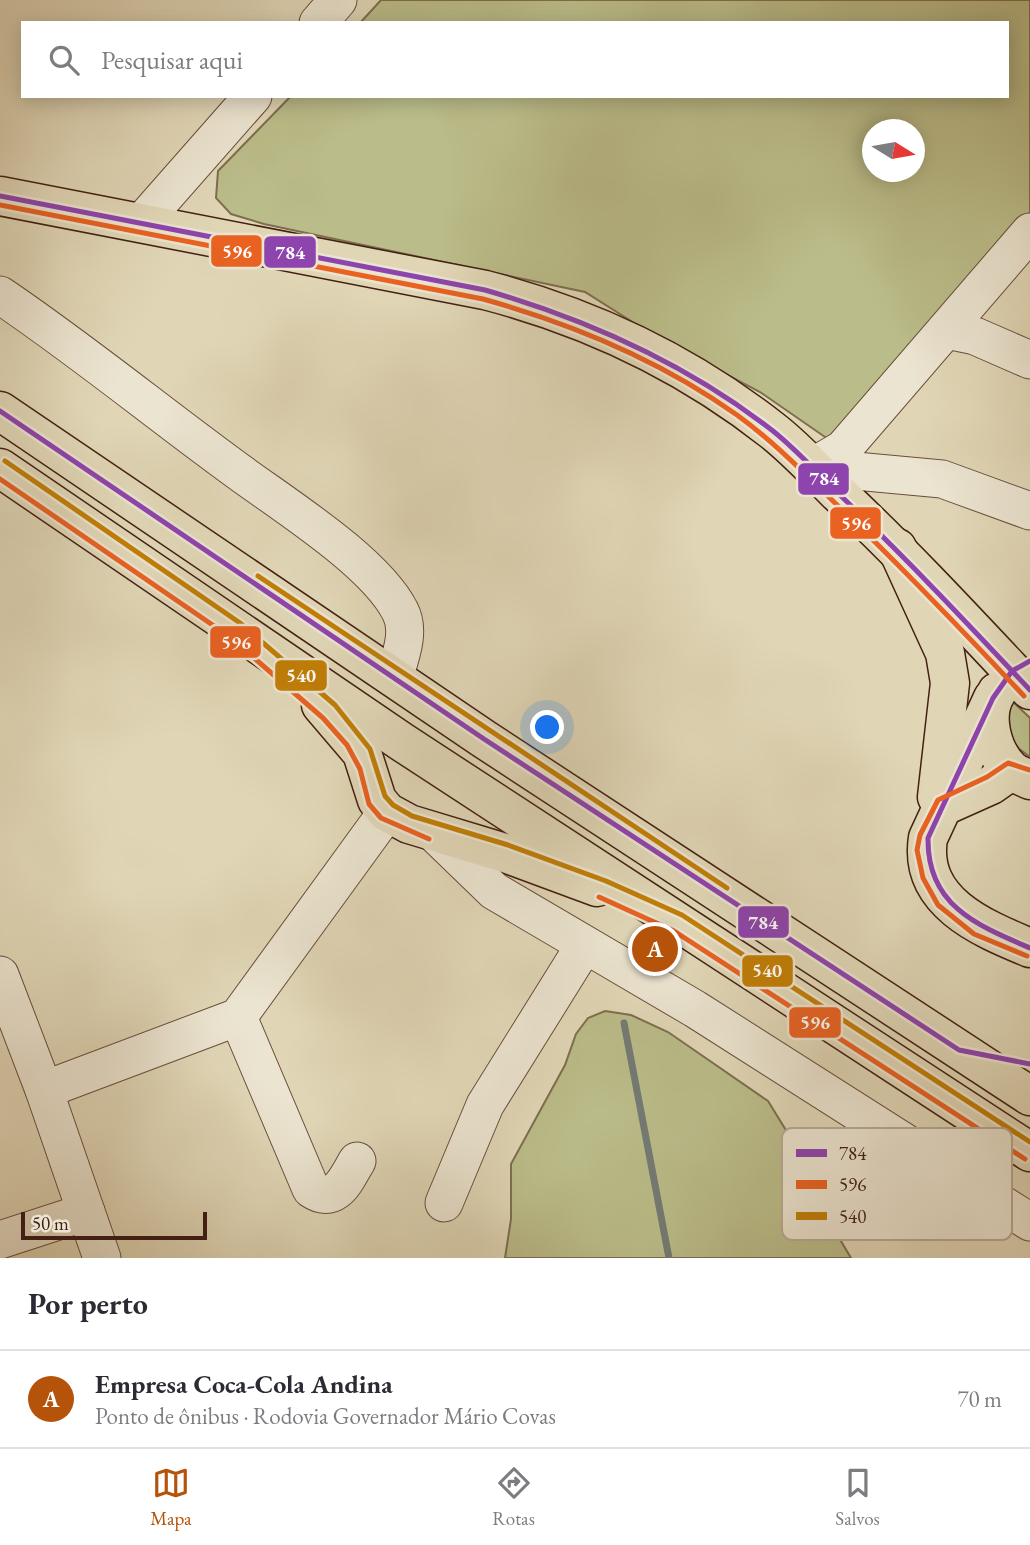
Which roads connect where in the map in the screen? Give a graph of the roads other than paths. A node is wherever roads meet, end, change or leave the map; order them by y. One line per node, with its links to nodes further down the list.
1 (338, 0): 2 (street)
2 (320, 21)
3 (251, 98): 5 (street)
4 (0, 196): 5 (main road)
5 (143, 222): 11 (main road)
6 (1030, 232): 8 (street)
7 (0, 295): 17 (street)
8 (946, 330): 9 (street); 11 (street)
9 (1030, 360)
10 (0, 411): 17 (main road)
11 (812, 467): 13 (street); 14 (main road)
12 (0, 468): 15 (main road)
13 (1030, 511)
14 (897, 548): 16 (main road); 22 (main road)
15 (235, 630): 19 (main road); 21 (main road)
16 (1019, 674): 20 (main road); 22 (main road)
17 (394, 678): 18 (main road)
18 (484, 739): 19 (main road); 32 (main road)
19 (402, 742): 21 (main road); 26 (main road)
20 (1021, 775): 22 (main road)
21 (380, 796): 23 (main road); 30 (street)
22 (939, 816): 28 (main road)
23 (432, 831): 24 (main road); 25 (street)
24 (505, 853): 25 (street); 26 (main road)
25 (494, 891): 27 (street)
26 (678, 923): 31 (main road)
27 (584, 946): 36 (street); 42 (street)
28 (1030, 948)
29 (0, 975): 34 (street)
30 (238, 1017): 34 (street); 41 (street)
31 (846, 1032): 37 (main road); 38 (main road)
32 (959, 1050): 33 (main road); 35 (main road)
33 (1030, 1065)
34 (44, 1090): 44 (street)
35 (1030, 1096)
36 (882, 1128)
37 (993, 1128)
38 (1030, 1132)
39 (1012, 1140): 40 (main road)
40 (1030, 1152)
41 (357, 1161)
42 (444, 1203)
43 (1012, 1211): 45 (street)
44 (86, 1212): 46 (street); 47 (street)
45 (1030, 1222)
46 (0, 1240)
47 (102, 1258)

